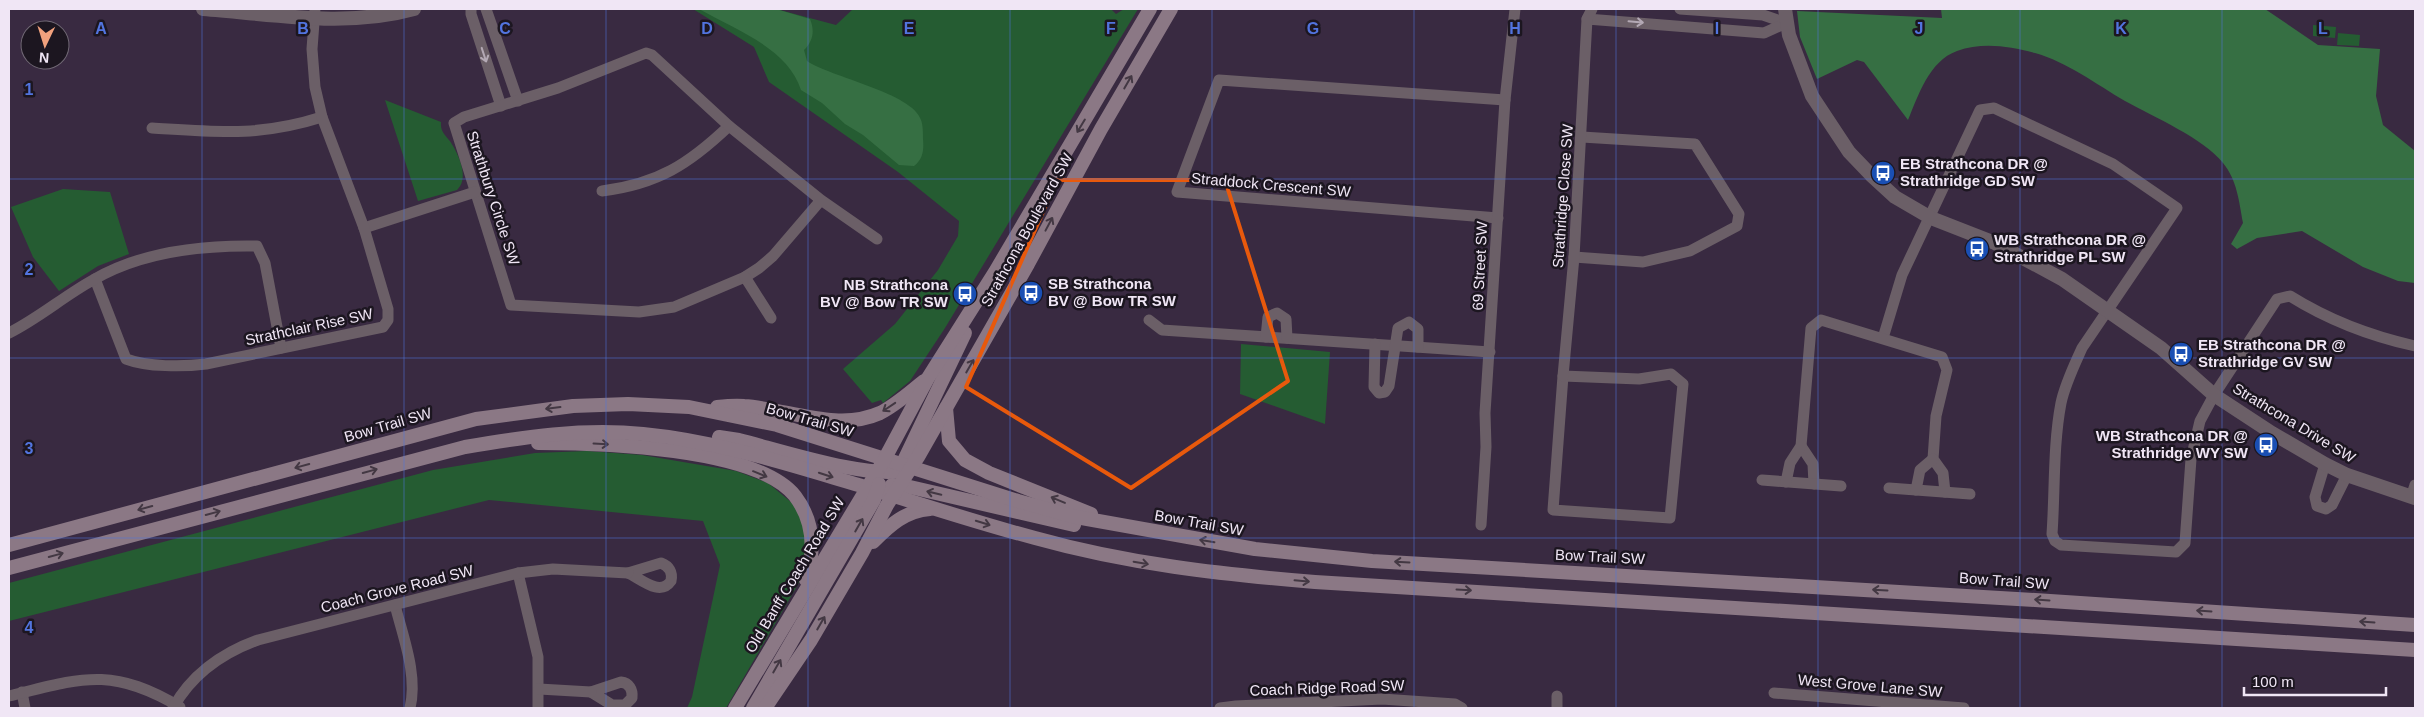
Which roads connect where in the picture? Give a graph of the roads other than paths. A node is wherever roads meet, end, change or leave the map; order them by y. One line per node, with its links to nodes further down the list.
1 (203, 9): 10 (street)
2 (414, 9): 10 (street)
3 (471, 9): 15 (street, one-way to 15)
4 (486, 9): 13 (street)
5 (1150, 9): 28 (main road, Strathcona Boulevard SW, one-way to 28)
6 (1172, 9): 48 (main road, Strathcona Boulevard SW, one-way to 6)
7 (1515, 9): 14 (street, 69 Street SW)
8 (1680, 9): 12 (street)
9 (1785, 9): 12 (street, Strathcona Drive SW)
10 (315, 13): 16 (street, Strathclair Rise SW)
11 (1590, 14): 12 (street, one-way to 12); 19 (street, Strathridge Close SW)
12 (1786, 23): 24 (street, Strathcona Drive SW)
13 (518, 100): 15 (street, Strathbury Circle SW); 17 (street, Strathbury Circle SW)
14 (1505, 100): 23 (street, 69 Street SW); 23 (street, Straddock Crescent SW)
15 (500, 106): 21 (street, Strathbury Circle SW)
16 (322, 117): 18 (street); 25 (street, Strathclair Rise SW)
17 (729, 126): 20 (street); 22 (street, Strathbury Circle SW)
18 (152, 128)
19 (1582, 137): 27 (street, Strathridge Close SW); 27 (street)
20 (602, 191)
21 (475, 192): 25 (street); 29 (street, Strathbury Circle SW)
22 (821, 200): 26 (street); 29 (street, Strathbury Circle SW)
23 (1498, 218): 43 (street, 69 Street SW)
24 (1931, 218): 31 (street, Strathcona Drive SW); 31 (street); 37 (street)
25 (364, 228): 42 (street, Strathclair Rise SW)
26 (876, 239)
27 (1574, 257): 44 (street, Strathridge Close SW)
28 (995, 272): 45 (main road, Strathcona Boulevard SW); 55 (main road)
29 (745, 277): 32 (street)
30 (95, 278): 34 (street); 42 (street, Strathclair Rise SW); 42 (street)
31 (2108, 310): 46 (street, Strathcona Drive SW); 46 (street)
32 (772, 318)
33 (1150, 320): 35 (street)
34 (9, 333)
35 (1266, 336): 36 (street); 36 (street)
36 (1287, 338): 38 (street)
37 (1883, 338): 50 (street); 52 (street)
38 (1375, 344): 39 (street); 39 (street)
39 (1395, 346): 41 (street); 41 (street)
40 (2415, 346): 46 (street)
41 (1418, 347): 43 (street)
42 (281, 348)
43 (1490, 352): 66 (street, 69 Street SW)
44 (1563, 376): 44 (street, Strathridge Close SW)
45 (928, 378): 47 (main road, one-way to 47); 55 (main road, Strathcona Boulevard SW)
46 (2214, 395): 53 (street, Strathcona Drive SW)
47 (689, 407): 55 (main road, Bow Trail SW); 68 (main road, Bow Trail SW, one-way to 68)
48 (946, 408): 55 (main road, Strathcona Boulevard SW); 67 (main road, one-way to 48)
49 (642, 434): 51 (main road, Bow Trail SW); 55 (main road, Bow Trail SW, one-way to 55); 55 (main road)
50 (1801, 446): 57 (street); 58 (street)
51 (464, 447): 70 (main road, Bow Trail SW, one-way to 51); 73 (main road, one-way to 73)
52 (1933, 459): 61 (street); 62 (street)
53 (2325, 464): 54 (street, Strathcona Drive SW); 54 (street)
54 (2347, 475): 63 (street, Strathcona Drive SW)
55 (889, 478): 65 (main road, Bow Trail SW); 67 (main road, Bow Trail SW); 67 (main road, one-way to 55); 69 (main road); 73 (main road, Old Banff Coach Road SW); 89 (main road, one-way to 55)
56 (1762, 480): 57 (street)
57 (1786, 482): 58 (street)
58 (1814, 484): 59 (street)
59 (1841, 486)
60 (1889, 488): 61 (street)
61 (1916, 490): 62 (street)
62 (1944, 492): 64 (street)
63 (2414, 493)
64 (1970, 494)
65 (937, 508): 69 (main road); 76 (main road, Bow Trail SW, one-way to 76)
66 (1481, 525)
67 (1119, 526): 75 (main road, Bow Trail SW, one-way to 67)
68 (9, 545)
69 (862, 554): 90 (main road, one-way to 69)
70 (9, 568)
71 (518, 573): 72 (street, Coach Grove Road SW); 74 (street, Coach Grove Road SW); 77 (street)
72 (628, 573)
73 (800, 600): 88 (main road, Old Banff Coach Road SW)
74 (395, 605): 83 (street, Coach Grove Road SW); 86 (street)
75 (2415, 625)
76 (2415, 650)
77 (539, 688): 79 (street); 87 (street)
78 (22, 692): 81 (street); 83 (street); 85 (street)
79 (591, 692)
80 (1774, 693): 82 (street, West Grove Lane SW)
81 (9, 696)
82 (1822, 703): 84 (street, West Grove Lane SW)
83 (177, 707)
84 (1935, 707): 93 (street, West Grove Lane SW)
85 (25, 708)
86 (410, 708)
87 (538, 708)
88 (735, 708)
89 (753, 708)
90 (766, 708)
91 (1220, 708): 92 (street, Coach Ridge Road SW)
92 (1462, 708)
93 (1964, 708)

